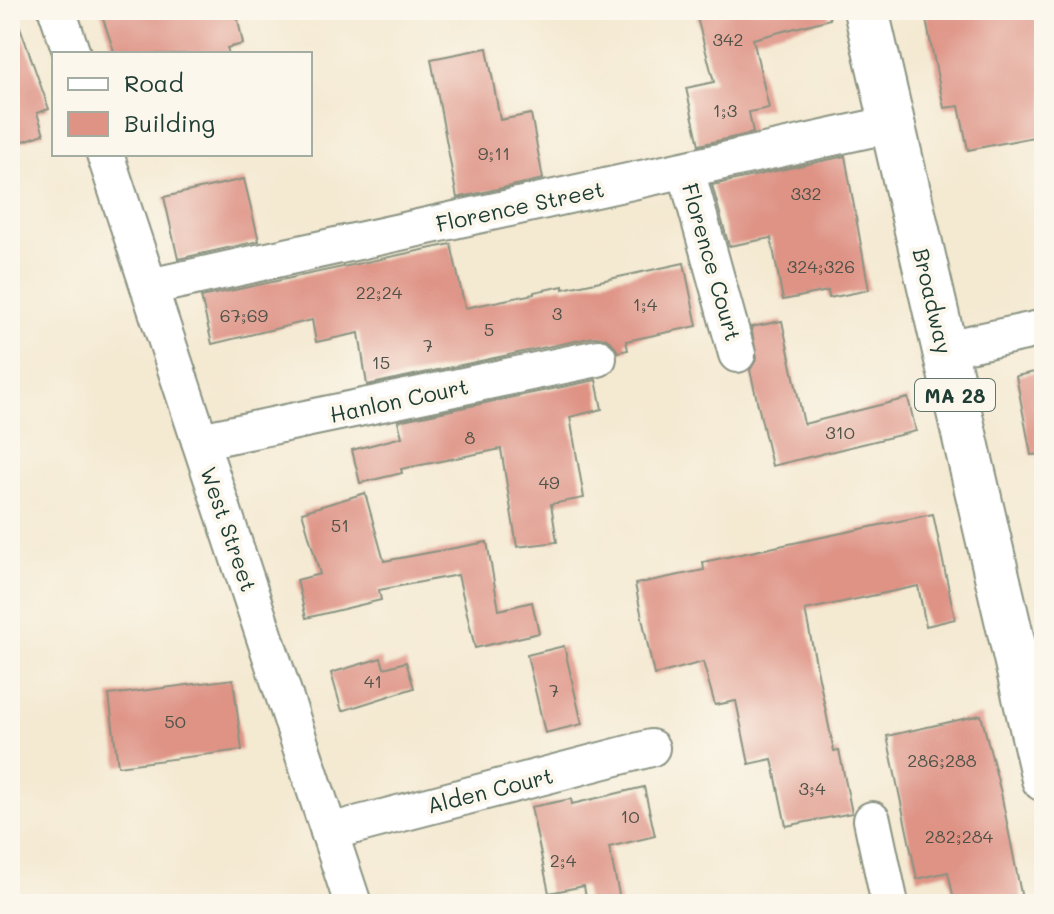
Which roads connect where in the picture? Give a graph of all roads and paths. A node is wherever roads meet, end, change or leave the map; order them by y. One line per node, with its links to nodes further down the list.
1 (57, 10): 3 (street)
2 (866, 10): 4 (main road, Broadway / MA 28)
3 (71, 52)
4 (892, 124): 6 (street, Florence Street); 9 (main road, Broadway / MA 28)
5 (106, 156): 7 (street, West Street)
6 (686, 170): 7 (street, Florence Street); 10 (street, Florence Court)
7 (149, 287): 12 (street, West Street)
8 (1044, 328): 9 (street)
9 (945, 349): 13 (main road, Broadway / MA 28)
10 (737, 354)
11 (598, 358): 12 (street, Hanlon Court)
12 (200, 441): 17 (street, West Street)
13 (1036, 713): 15 (main road, Broadway / MA 28)
14 (651, 748): 17 (street, Alden Court)
15 (1044, 779)
16 (872, 820): 19 (street)
17 (329, 832): 18 (street, West Street)
18 (353, 904)
19 (890, 904)

